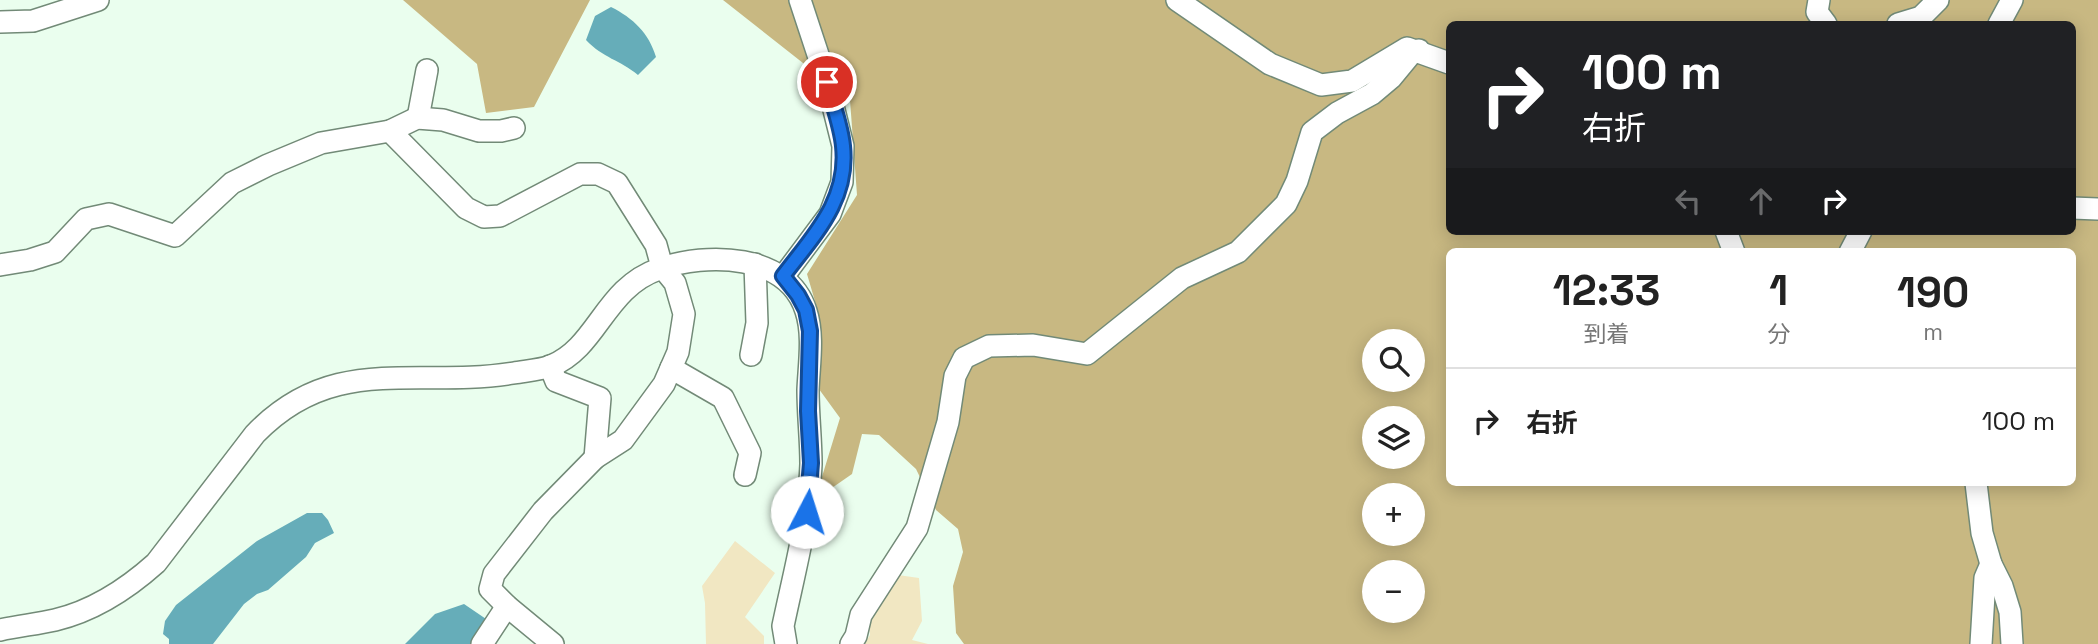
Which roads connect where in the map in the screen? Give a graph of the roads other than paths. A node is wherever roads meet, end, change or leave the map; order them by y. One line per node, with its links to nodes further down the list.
1 (98, 0): 10 (street)
2 (800, 0): 22 (street)
3 (1177, 0): 11 (street)
4 (1819, 0): 7 (street)
5 (1938, 0): 8 (street)
6 (2012, 0): 9 (street)
7 (1824, 21)
8 (1908, 21)
9 (2001, 21)
10 (0, 22)
11 (1419, 50): 12 (street); 35 (street)
12 (1446, 62)
13 (427, 70): 14 (street)
14 (418, 118): 15 (street); 16 (street)
15 (514, 128)
16 (390, 131): 20 (street); 21 (street)
17 (2076, 208): 18 (street)
18 (2098, 209)
19 (755, 264): 21 (street); 22 (street); 23 (street)
20 (0, 265)
21 (662, 267): 24 (street); 25 (street)
22 (783, 276): 34 (street)
23 (751, 355)
24 (550, 366): 26 (street); 31 (street)
25 (671, 368): 26 (street); 27 (street)
26 (595, 458): 30 (street)
27 (745, 475)
28 (1976, 486): 29 (street)
29 (1991, 564): 36 (street); 37 (street)
30 (507, 606): 32 (street); 33 (street)
31 (0, 630)
32 (482, 644)
33 (553, 644)
34 (786, 644)
35 (851, 644)
36 (1980, 644)
37 (2012, 644)

